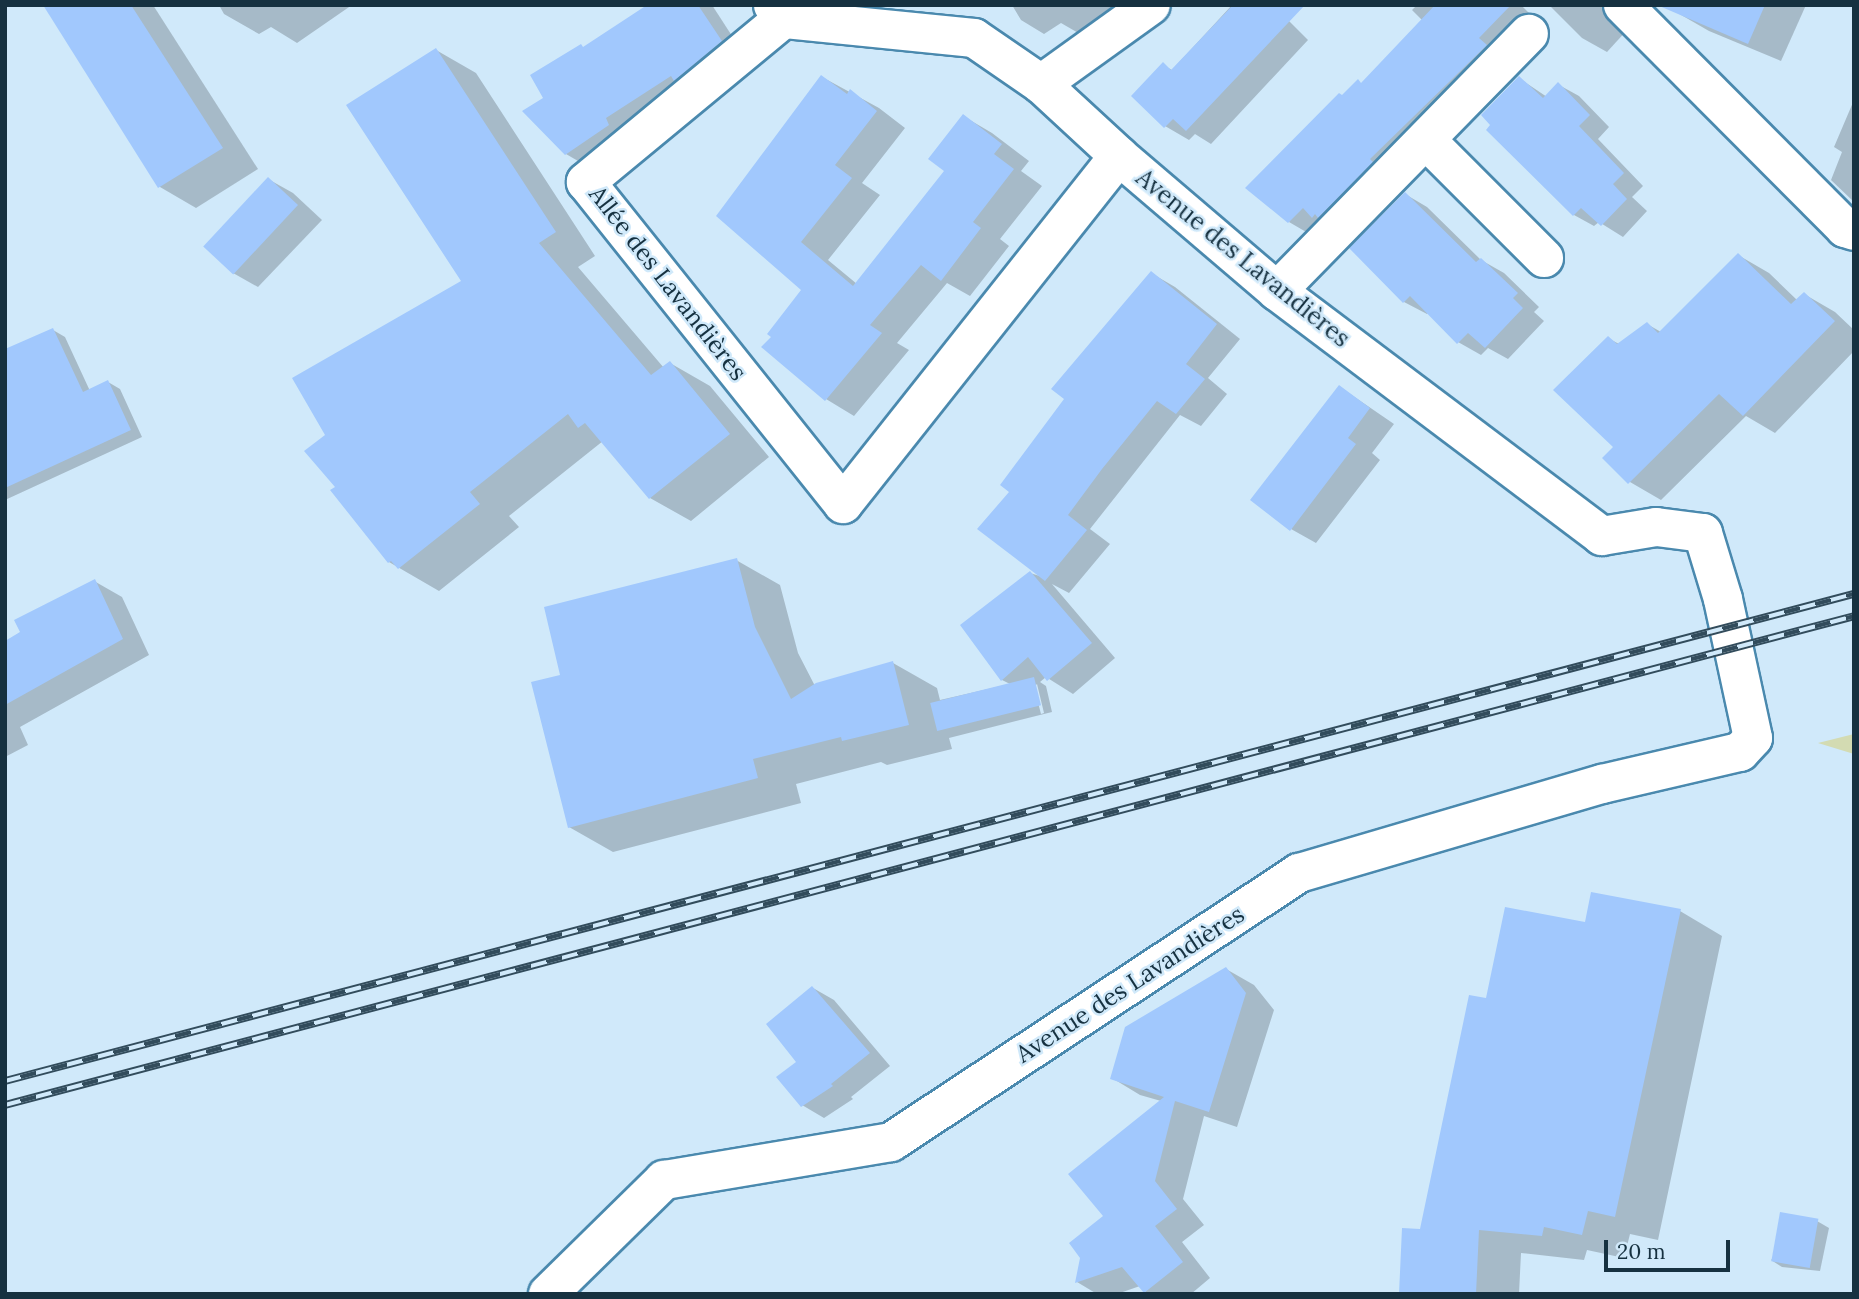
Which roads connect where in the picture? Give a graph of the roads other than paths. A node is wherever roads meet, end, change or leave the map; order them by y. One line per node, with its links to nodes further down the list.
1 (1151, 5): 5 (street)
2 (1623, 5): 8 (street)
3 (778, 12): 5 (street, Avenue des Lavandières); 7 (street, Allée des Lavandières)
4 (1529, 34): 6 (street)
5 (1041, 84): 7 (street, Avenue des Lavandières)
6 (1426, 139): 9 (street); 10 (street)
7 (1119, 156): 10 (street, Avenue des Lavandières)
8 (1854, 230)
9 (1544, 258)
10 (1277, 291): 11 (street, Avenue des Lavandières)
11 (548, 1294)

